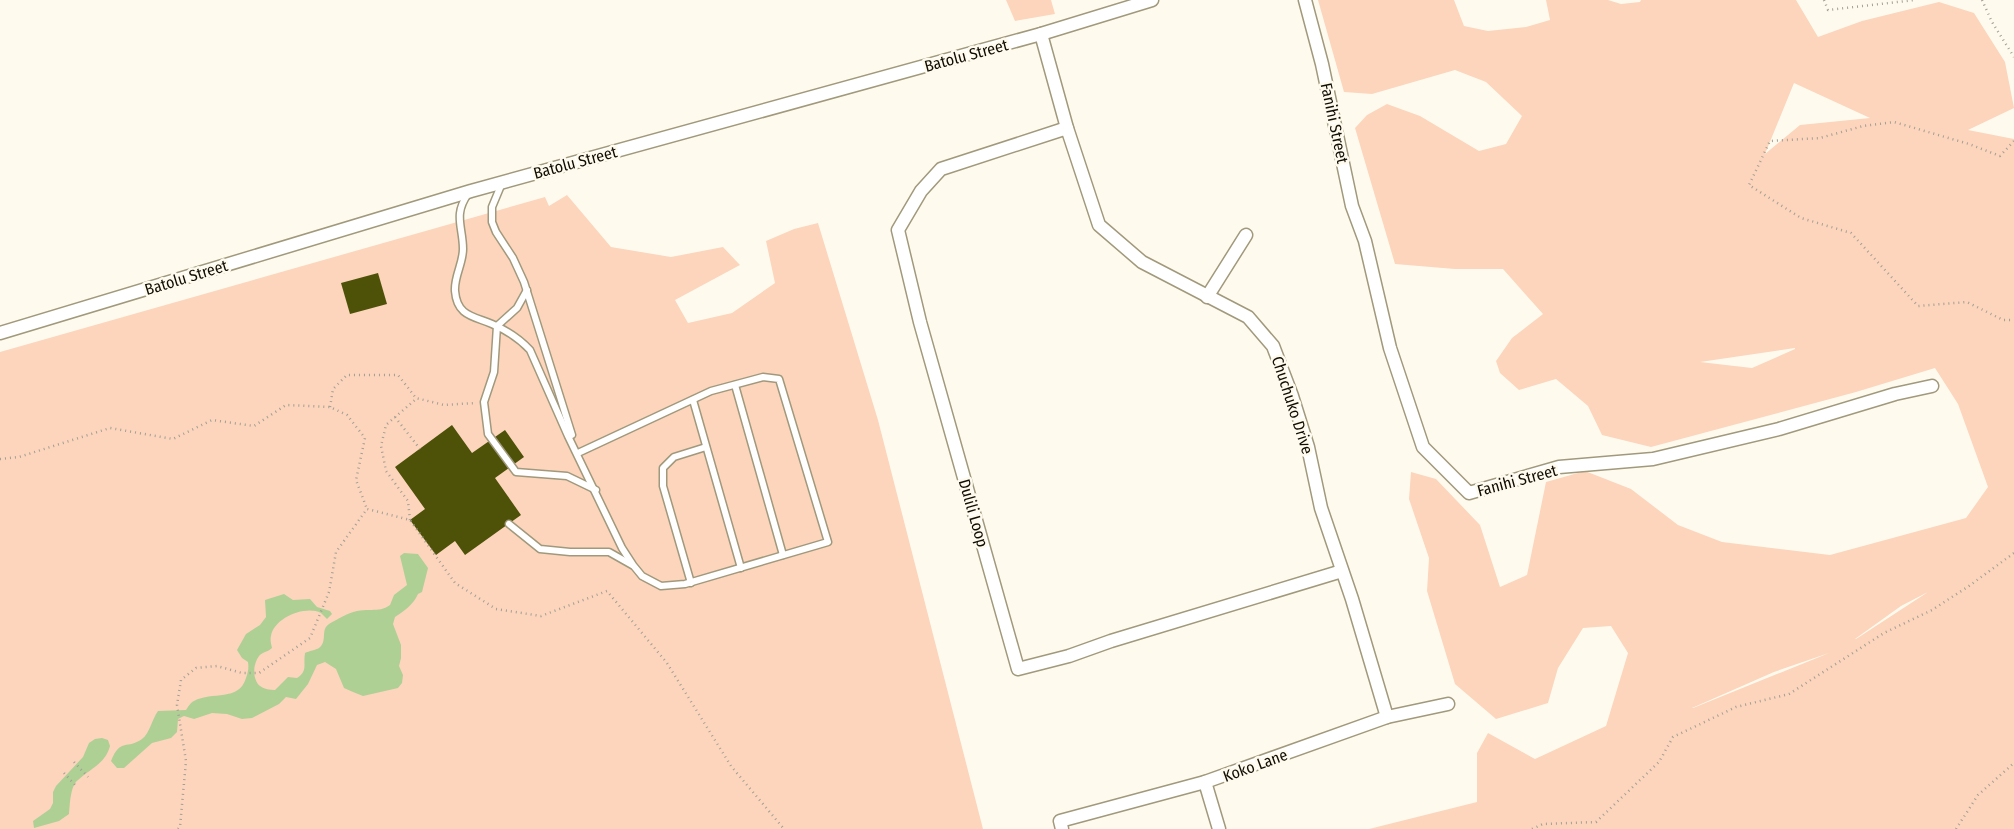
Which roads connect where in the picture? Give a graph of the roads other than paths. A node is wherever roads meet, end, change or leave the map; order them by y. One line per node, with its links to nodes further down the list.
1 (1152, 0): 3 (street, Batolu Street)
2 (1305, 0): 13 (street, Fanihi Street)
3 (1041, 34): 4 (street, Chuchuko Drive); 5 (street, Batolu Street)
4 (1067, 128): 9 (street, Chuchuko Drive); 23 (street, Dulili Loop)
5 (503, 182): 6 (street, Batolu Street); 8 (lane)
6 (471, 191): 10 (lane); 11 (street, Batolu Street)
7 (1246, 235): 9 (street)
8 (527, 290): 10 (lane); 16 (lane)
9 (1207, 297): 23 (street, Chuchuko Drive)
10 (497, 326): 17 (lane); 18 (lane)
11 (0, 333)
12 (735, 385): 14 (lane); 20 (lane); 20 (lane)
13 (1932, 386)
14 (692, 400): 15 (lane); 16 (lane)
15 (706, 447): 22 (lane); 24 (lane)
16 (578, 453): 17 (lane)
17 (581, 462): 18 (lane)
18 (596, 490): 21 (lane)
19 (509, 524): 21 (lane)
20 (783, 555): 22 (lane)
21 (633, 565): 24 (lane)
22 (741, 568): 24 (lane)
23 (1342, 571): 26 (street, Chuchuko Drive)
24 (691, 583)
25 (1448, 704): 26 (street, Koko Lane)
26 (1387, 717): 27 (street, Koko Lane)
27 (1206, 782): 28 (street, Koko Lane); 29 (street)
28 (1061, 825)
29 (1219, 829)

